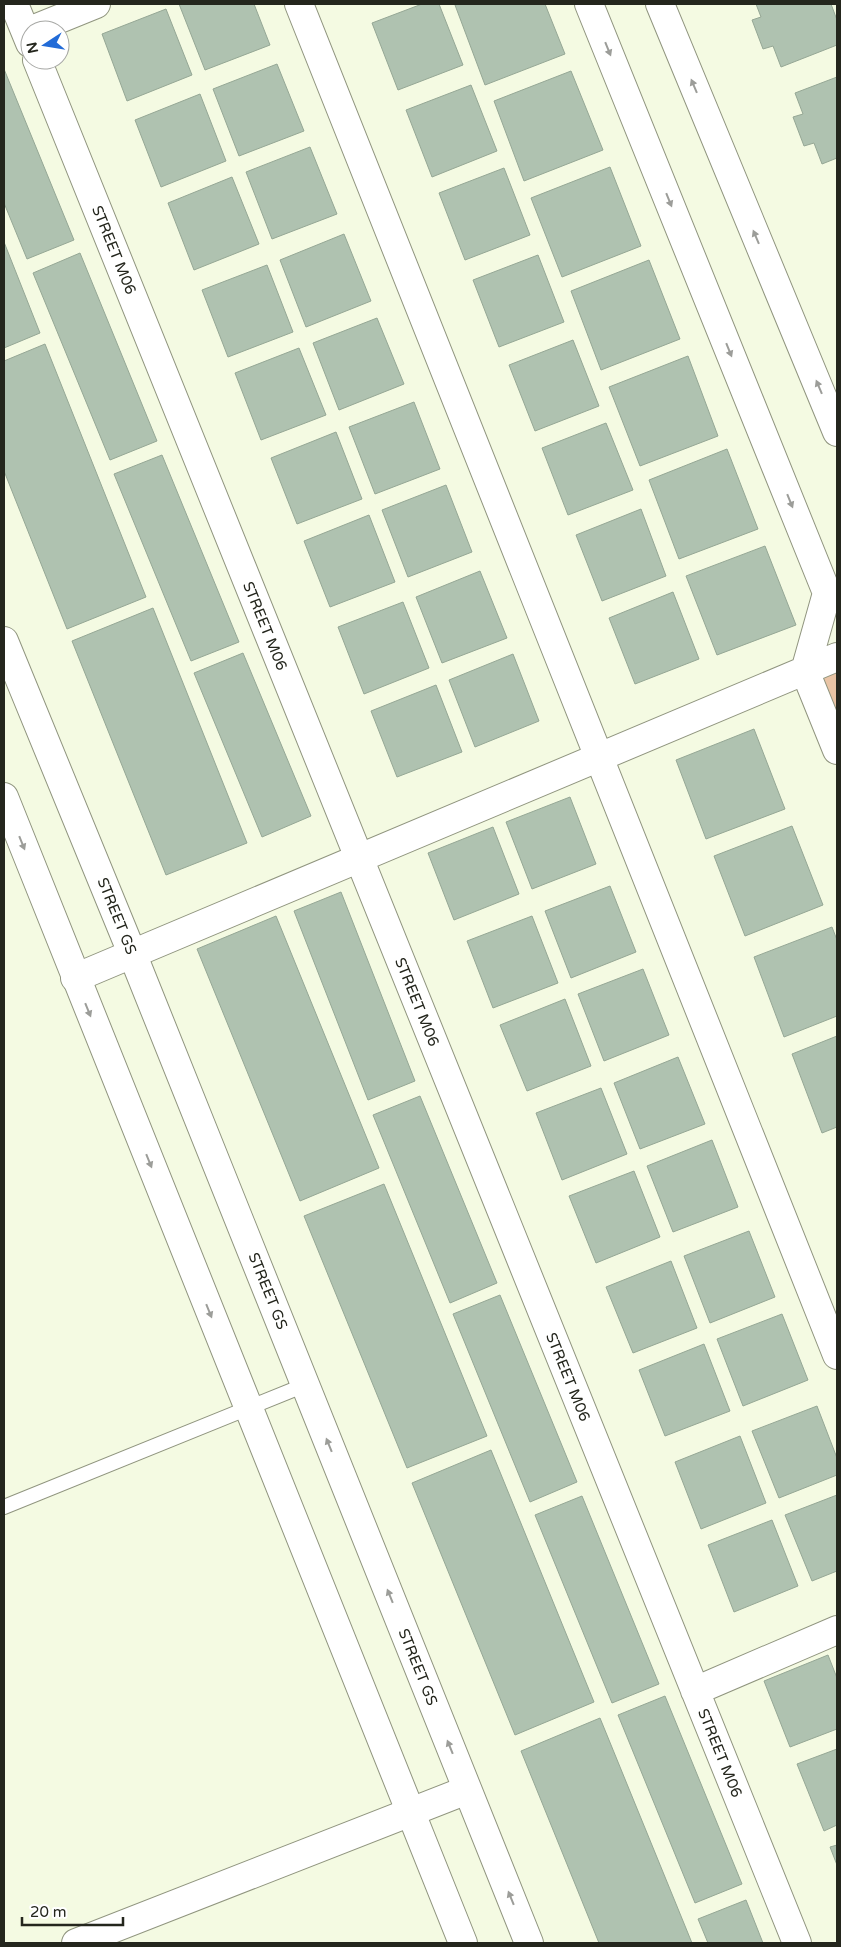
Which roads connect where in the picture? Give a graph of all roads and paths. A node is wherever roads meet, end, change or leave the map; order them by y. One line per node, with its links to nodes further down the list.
1 (14, 4): 6 (street)
2 (96, 4): 7 (street)
3 (299, 4): 14 (street)
4 (589, 4): 12 (street, one-way to 12)
5 (660, 4): 9 (street, one-way to 5)
6 (22, 20)
7 (60, 20)
8 (41, 70): 16 (street, STREET M06)
9 (837, 432)
10 (4, 641): 17 (street, STREET GS)
11 (837, 657): 12 (street)
12 (805, 670): 13 (street); 14 (street)
13 (837, 750)
14 (598, 757): 16 (street); 19 (street)
15 (4, 797): 18 (street, one-way to 18)
16 (359, 858): 17 (street); 24 (street, STREET M06)
17 (132, 952): 18 (street); 20 (street, STREET GS)
18 (75, 978): 21 (street, one-way to 21)
19 (837, 1355)
20 (305, 1385): 21 (lane); 25 (street, STREET GS, one-way to 20)
21 (248, 1408): 22 (lane); 26 (street)
22 (4, 1506)
23 (837, 1630): 24 (street)
24 (695, 1691): 30 (street, STREET M06)
25 (467, 1790): 26 (street); 29 (street, STREET GS, one-way to 25)
26 (410, 1812): 27 (street); 28 (street)
27 (76, 1943)
28 (463, 1943)
29 (529, 1943)
30 (797, 1943)

